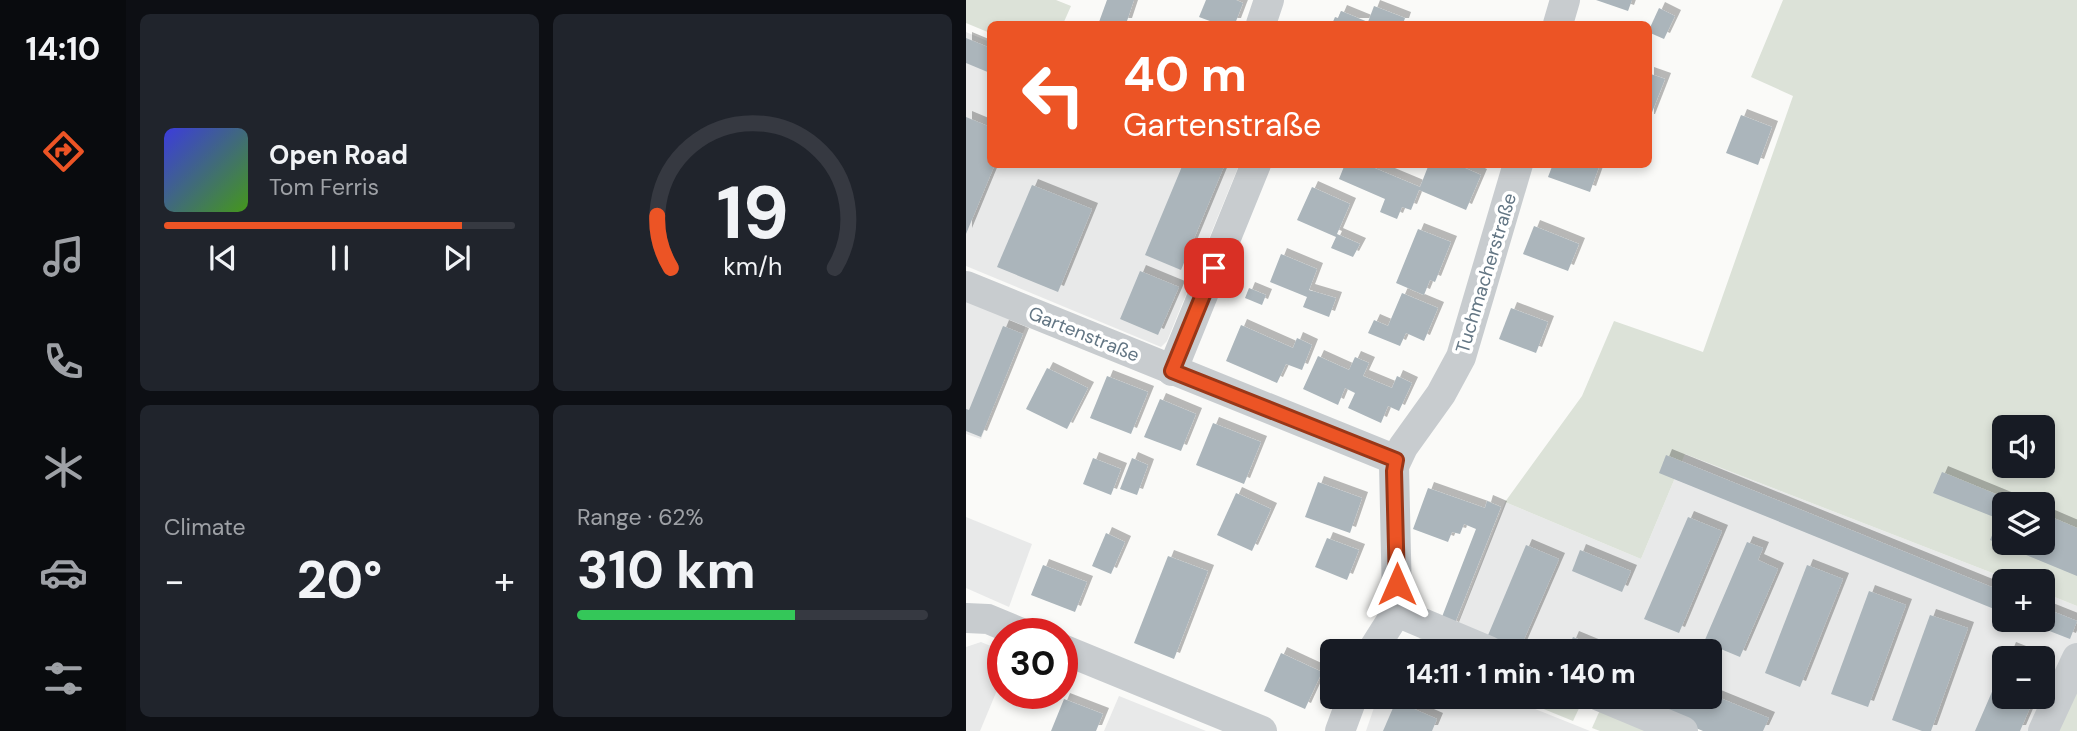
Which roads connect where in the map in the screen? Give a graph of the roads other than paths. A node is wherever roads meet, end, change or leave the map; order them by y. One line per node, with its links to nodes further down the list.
1 (1269, 0): 3 (street)
2 (1565, 0): 4 (street)
3 (1262, 21)
4 (1559, 21)
5 (1254, 168): 8 (street)
6 (1517, 168): 9 (street, Tuchmacherstraße)
7 (966, 286): 8 (street, Gartenstraße)
8 (1172, 371): 9 (street, Gartenstraße)
9 (1396, 460): 10 (street)
10 (1394, 611): 13 (street); 14 (street)
11 (966, 618): 12 (street)
12 (987, 619)
13 (1380, 639)
14 (1460, 639)
15 (1078, 656): 19 (street)
16 (2077, 658): 22 (street)
17 (1348, 709): 20 (street)
18 (1630, 709): 21 (street)
19 (1262, 731)
20 (1340, 731)
21 (1683, 731)
22 (2043, 731)

